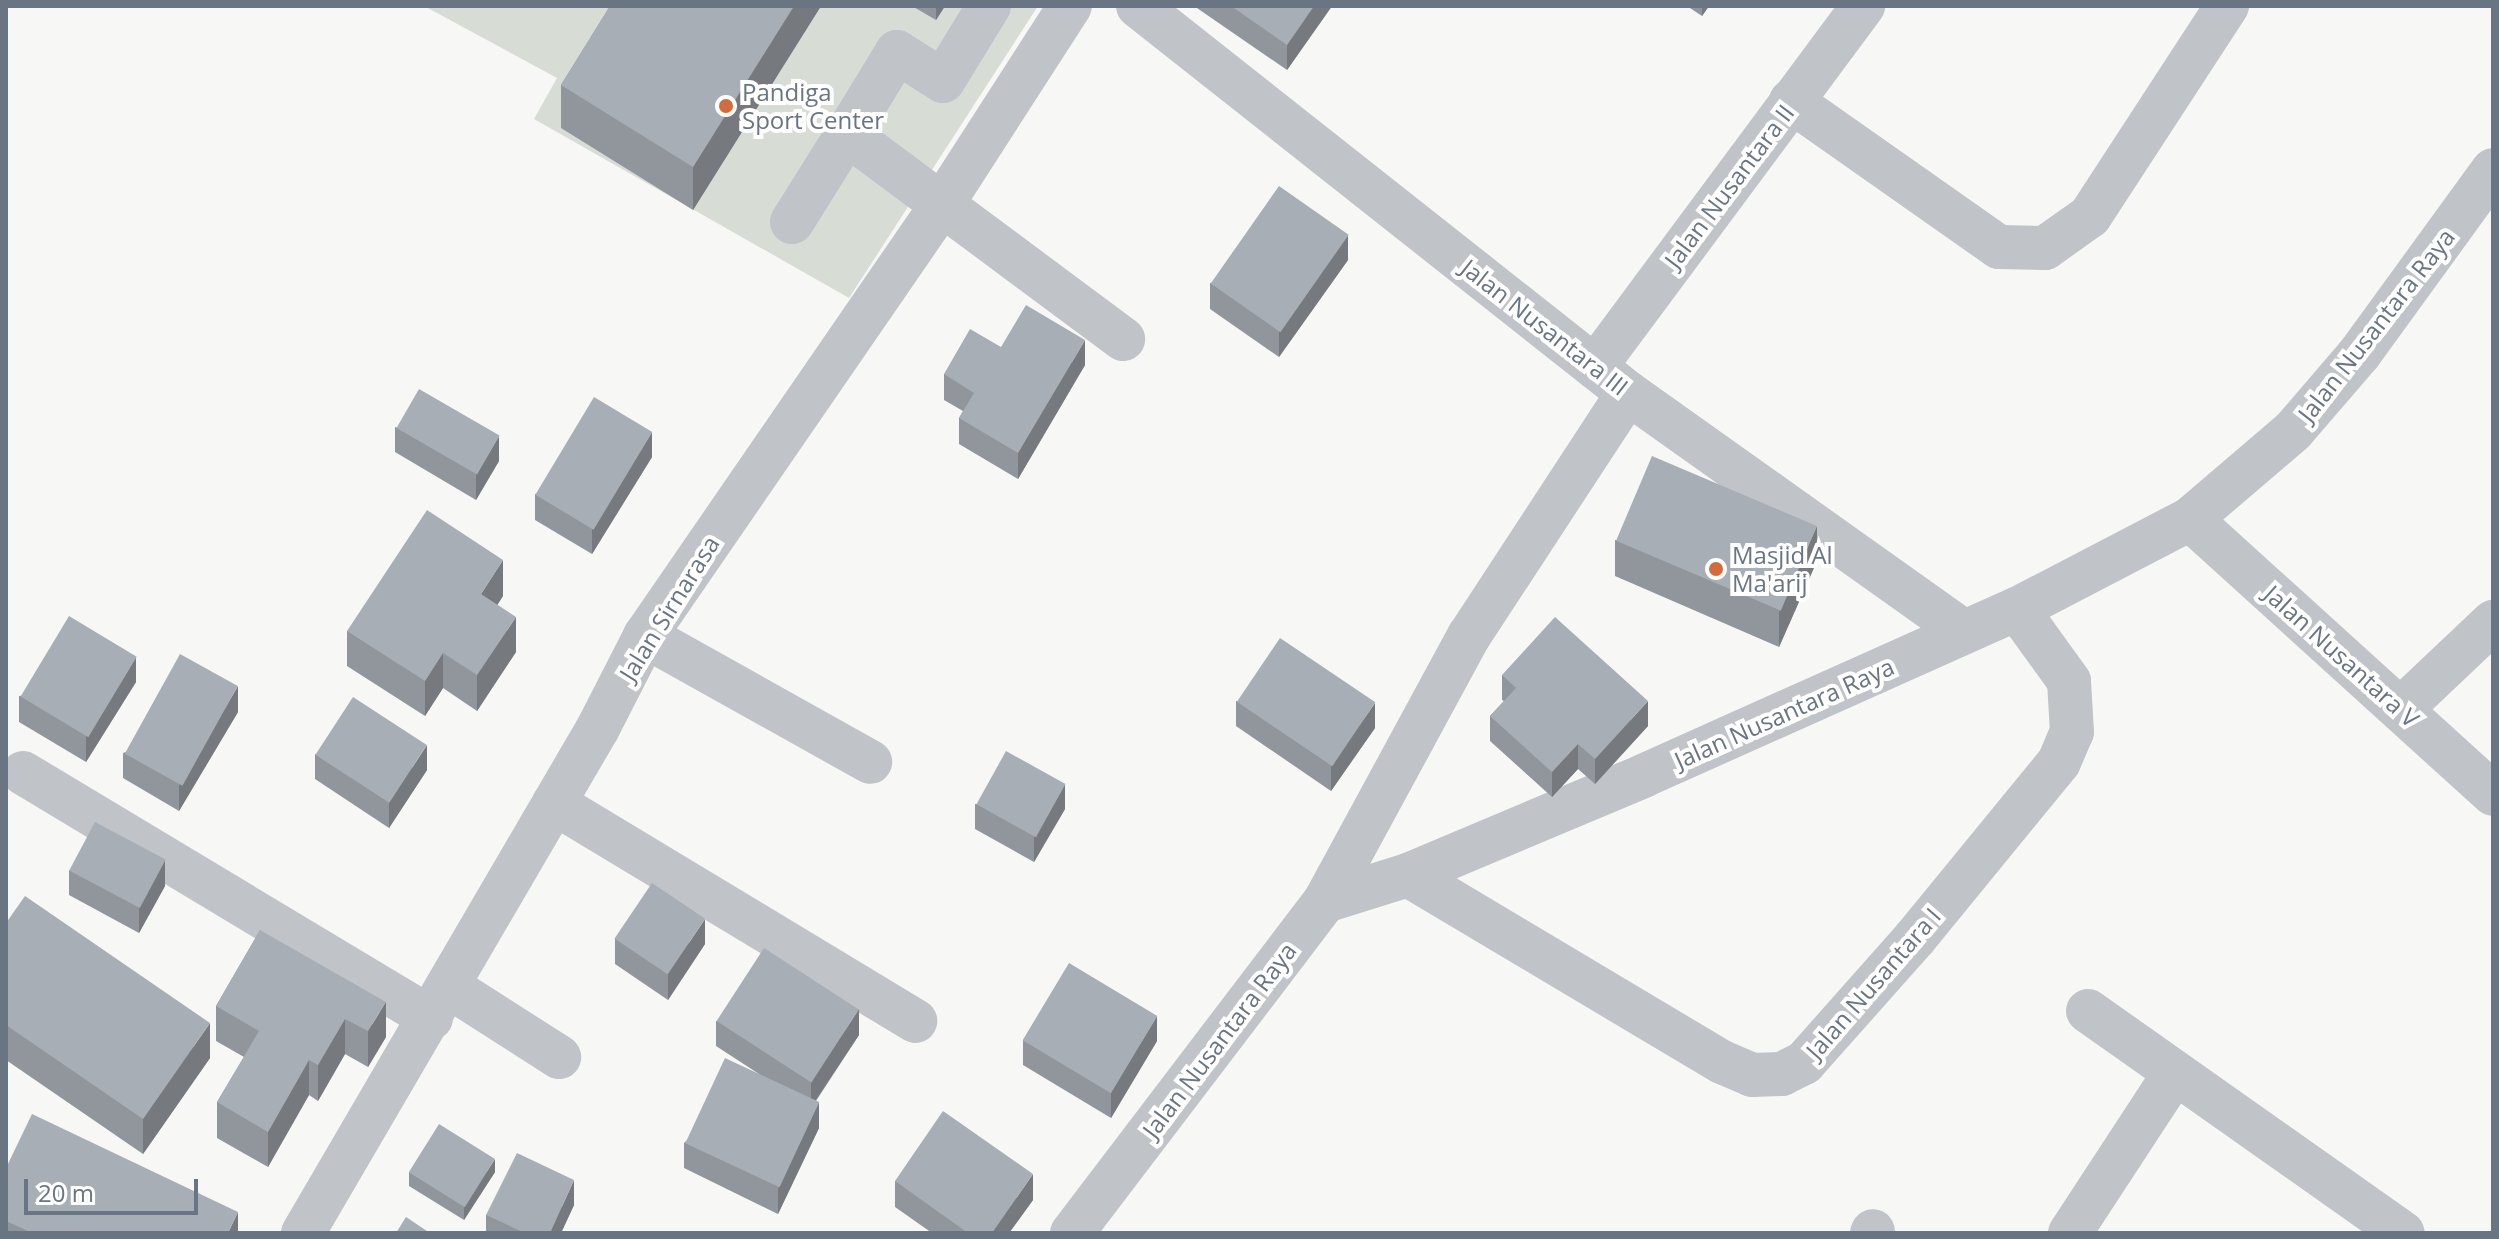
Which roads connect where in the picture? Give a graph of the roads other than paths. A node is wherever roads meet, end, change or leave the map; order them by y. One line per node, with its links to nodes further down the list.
1 (989, 6): 7 (street)
2 (1070, 6): 9 (street, Jalan Sirnarasa)
3 (1138, 6): 12 (street, Jalan Nusantara III)
4 (1863, 6): 6 (street, Jalan Nusantara II)
5 (2227, 6): 6 (street)
6 (1791, 101): 12 (street, Jalan Nusantara II)
7 (847, 134): 9 (street); 10 (street)
8 (2493, 170): 13 (street, Jalan Nusantara Raya)
9 (943, 203): 11 (street); 17 (street, Jalan Sirnarasa)
10 (792, 222)
11 (1123, 339)
12 (1611, 380): 16 (street, Jalan Nusantara III); 24 (street, Jalan Nusantara II)
13 (2190, 519): 14 (street, Jalan Nusantara Raya); 18 (street, Jalan Nusantara V)
14 (2017, 609): 16 (street, Jalan Nusantara Raya); 23 (street, Jalan Nusantara I)
15 (2493, 622): 18 (street)
16 (1964, 632): 23 (street, Jalan Nusantara Raya)
17 (645, 636): 19 (street); 22 (street, Jalan Sirnarasa)
18 (2401, 709): 21 (street, Jalan Nusantara V)
19 (870, 762)
20 (23, 773): 25 (street)
21 (2493, 794)
22 (554, 803): 25 (street, Jalan Sirnarasa); 27 (street)
23 (1408, 875): 24 (street, Jalan Nusantara Raya)
24 (1325, 901): 31 (street, Jalan Nusantara Raya)
25 (439, 1002): 28 (street); 30 (street, Jalan Sirnarasa)
26 (2088, 1011): 29 (street)
27 (915, 1021)
28 (559, 1057)
29 (2174, 1074): 32 (street); 33 (street)
30 (303, 1233)
31 (1072, 1233)
32 (2070, 1233)
33 (2403, 1233)

